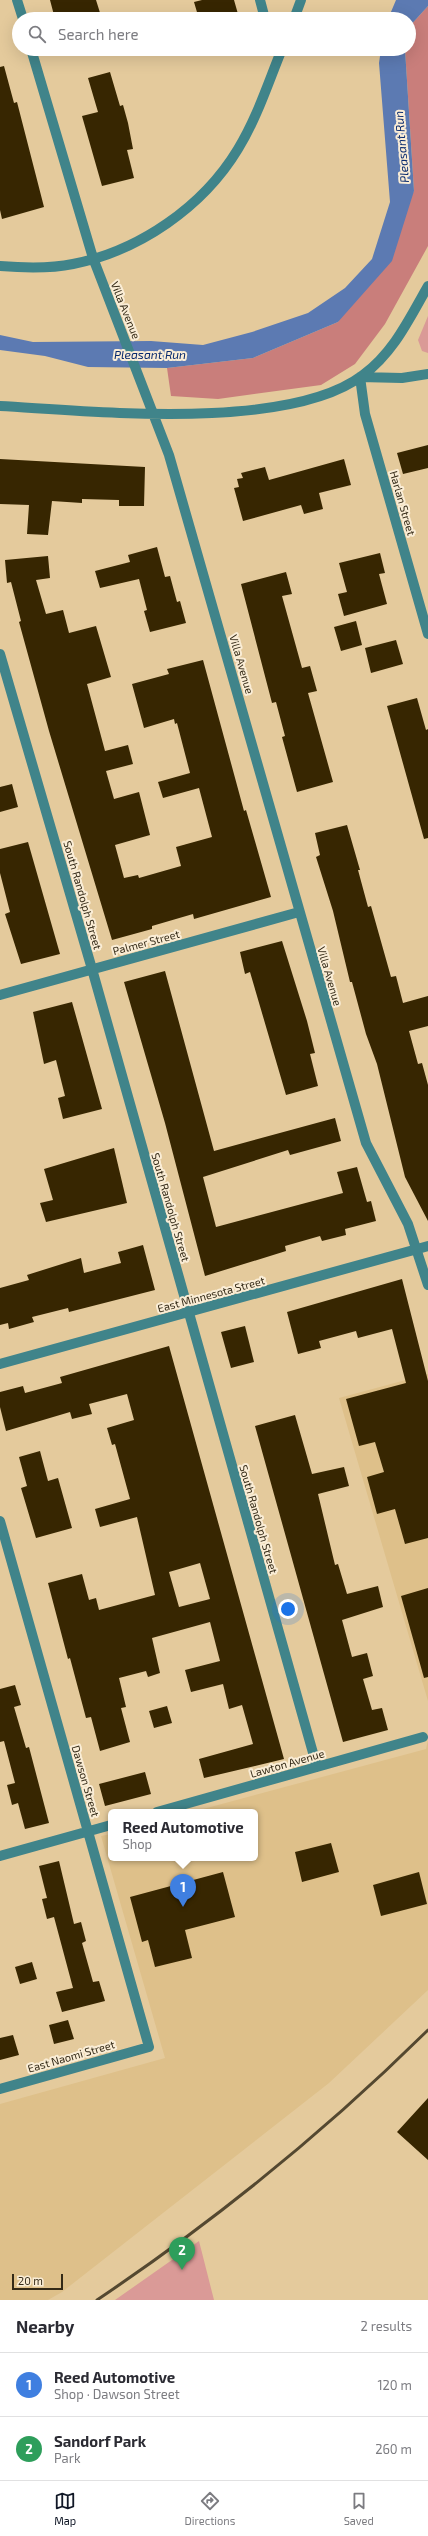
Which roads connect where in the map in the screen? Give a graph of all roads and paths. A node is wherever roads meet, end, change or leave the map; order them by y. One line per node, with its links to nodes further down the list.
1 (17, 0): 4 (street)
2 (260, 0): 5 (street)
3 (301, 0): 6 (street)
4 (21, 12)
5 (263, 12)
6 (297, 12)
7 (33, 56): 11 (street, Villa Avenue)
8 (276, 56): 10 (street)
9 (279, 56): 10 (street)
10 (277, 60): 11 (street)
11 (93, 258): 12 (street); 17 (street, Villa Avenue)
12 (0, 266)
13 (428, 286): 15 (street)
14 (428, 374): 15 (street)
15 (360, 377): 17 (street); 18 (street, Harlan Street)
16 (0, 406): 17 (street)
17 (156, 414): 20 (street, Villa Avenue)
18 (428, 634)
19 (0, 654): 21 (street, South Randolph Street)
20 (299, 912): 21 (street, Palmer Street); 24 (street, Villa Avenue)
21 (92, 969): 22 (street, Palmer Street); 26 (street, South Randolph Street)
22 (0, 994)
23 (428, 1246): 24 (street, East Minnesota Street)
24 (417, 1249): 25 (street, Villa Avenue); 26 (street, East Minnesota Street)
25 (428, 1285)
26 (188, 1312): 27 (street, East Minnesota Street); 30 (street, South Randolph Street)
27 (0, 1364)
28 (0, 1521): 33 (street, Dawson Street)
29 (423, 1737): 30 (street, Lawton Avenue)
30 (317, 1767): 31 (street, Lawton Avenue)
31 (168, 1809)
32 (108, 1826): 33 (street)
33 (88, 1832): 34 (street); 35 (street, Dawson Street)
34 (0, 1856)
35 (149, 2047): 36 (street, East Naomi Street)
36 (0, 2089)

